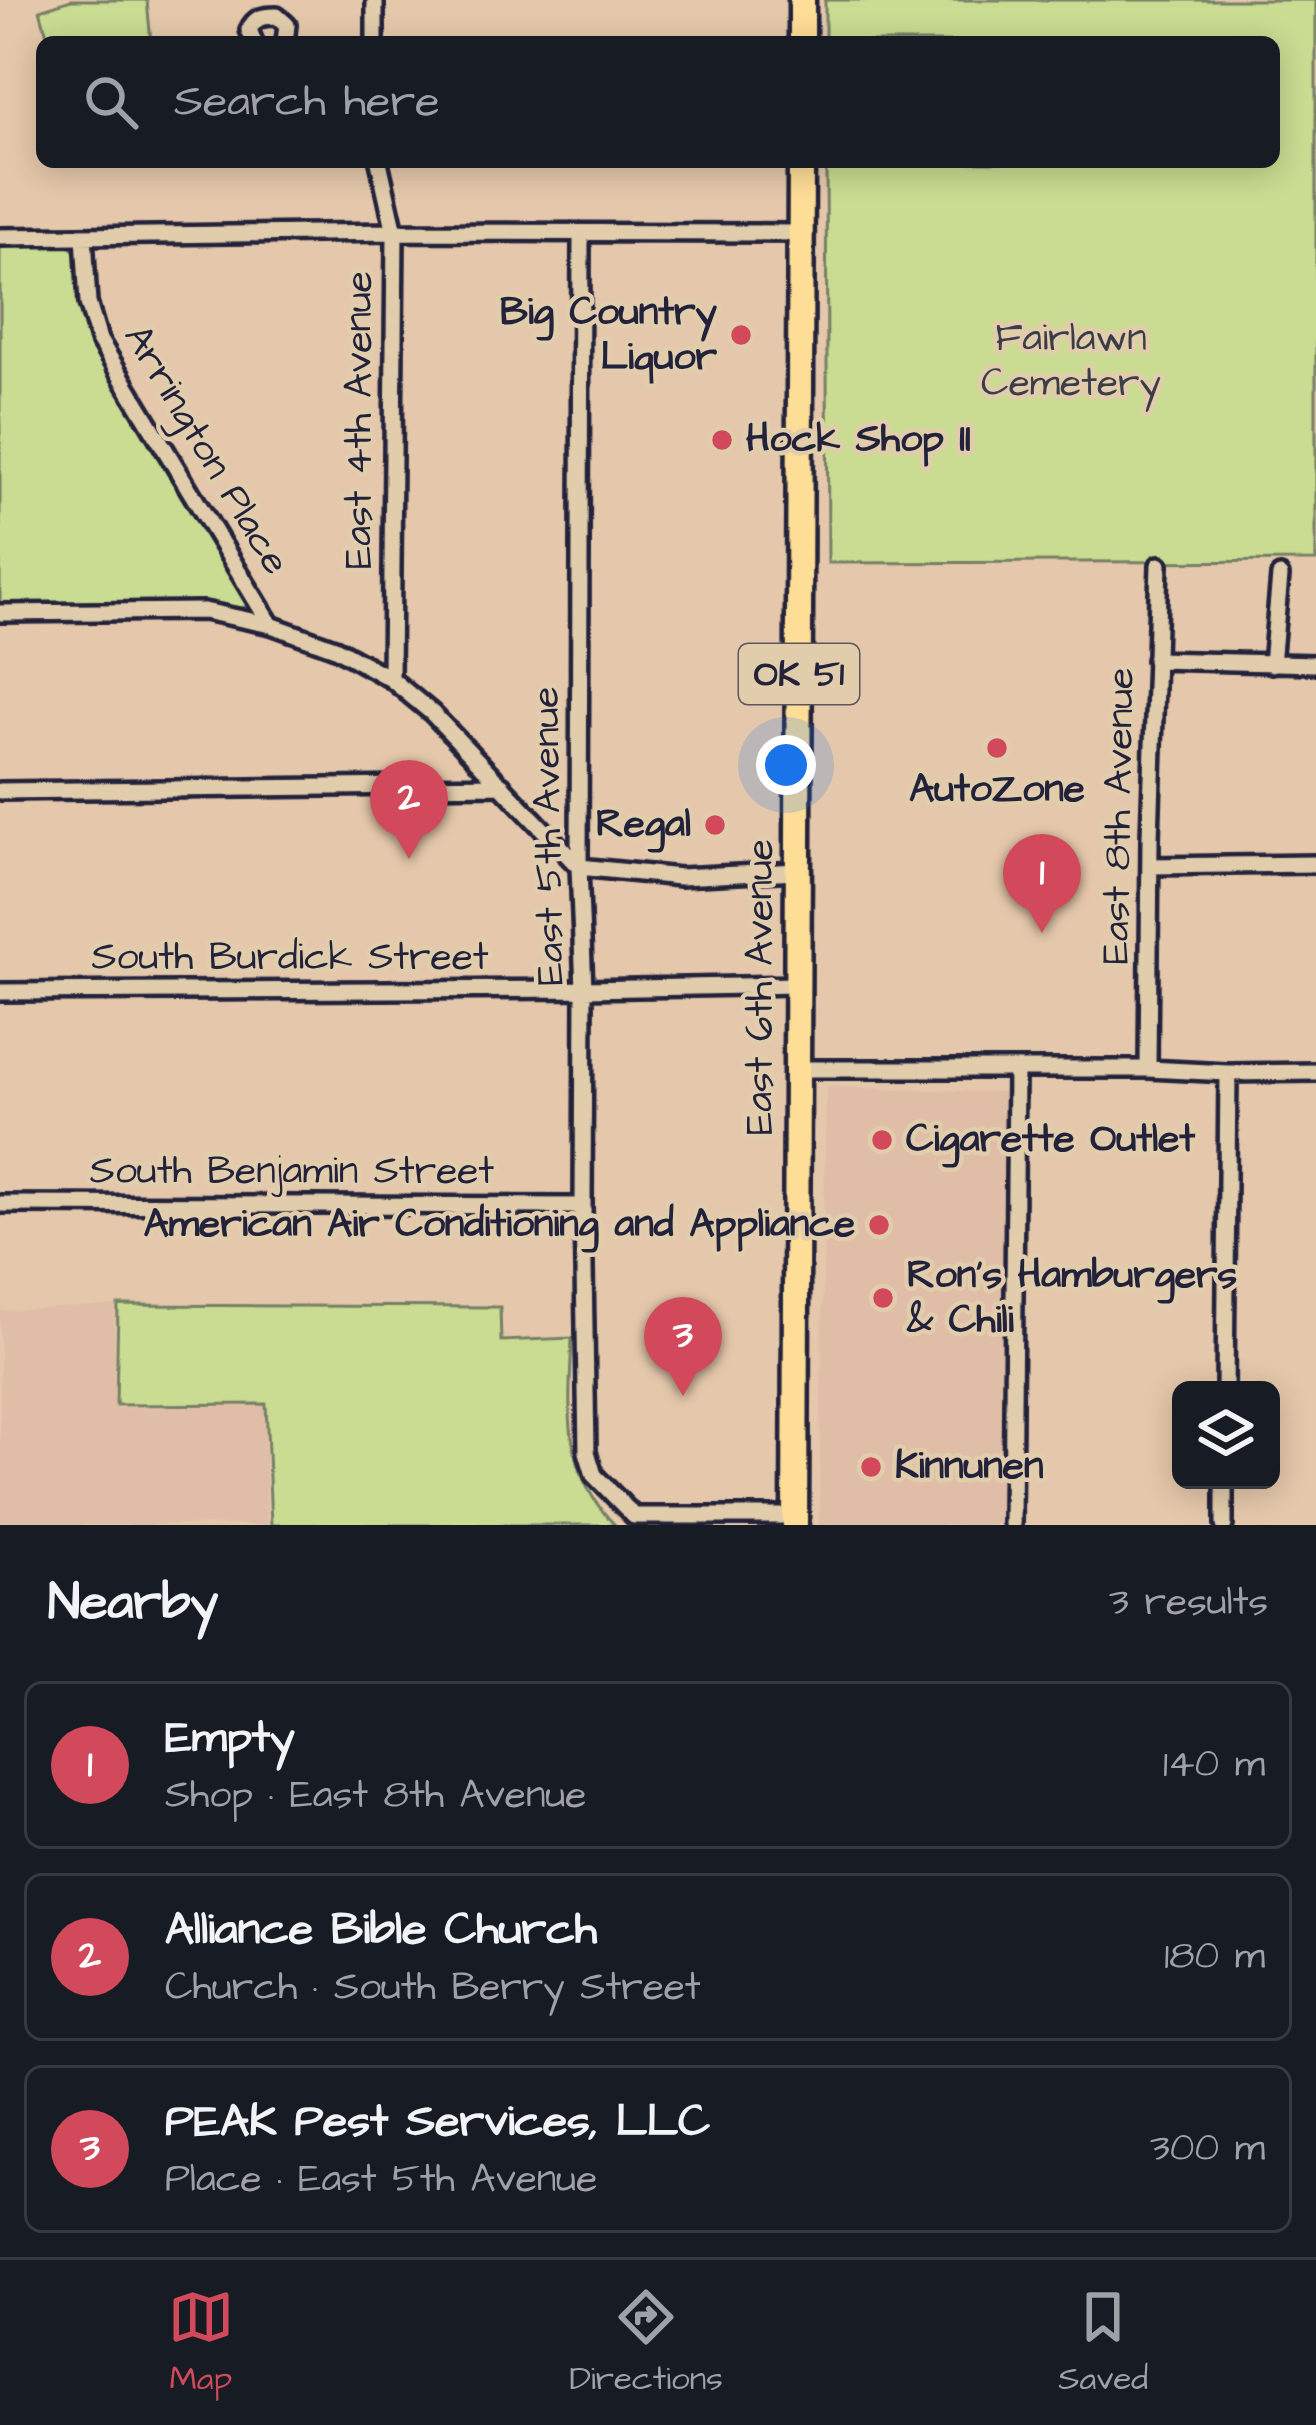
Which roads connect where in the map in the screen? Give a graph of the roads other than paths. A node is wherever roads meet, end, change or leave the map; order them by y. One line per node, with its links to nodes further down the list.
1 (375, 0): 5 (street)
2 (802, 0): 6 (main road)
3 (252, 36): 4 (street)
4 (286, 36)
5 (375, 36)
6 (802, 36)
7 (380, 168): 9 (street, East 4th Avenue)
8 (801, 168): 11 (main road, East 6th Avenue / OK 51)
9 (394, 232): 10 (street); 12 (street); 21 (street, East 4th Avenue)
10 (581, 233): 11 (street); 26 (street, East 5th Avenue)
11 (801, 233): 27 (main road, East 6th Avenue / OK 51)
12 (84, 236): 13 (street); 17 (street, Arrington Place)
13 (0, 237)
14 (1159, 565): 18 (street, East 8th Avenue)
15 (1280, 576): 19 (street)
16 (0, 613): 17 (street)
17 (271, 625): 21 (street)
18 (1155, 661): 19 (street); 25 (street, East 8th Avenue)
19 (1272, 664): 20 (street)
20 (1316, 664)
21 (391, 680): 22 (street)
22 (502, 785): 23 (street); 26 (street)
23 (0, 791)
24 (1316, 864): 25 (street)
25 (1150, 866): 31 (street, East 8th Avenue)
26 (579, 867): 27 (street); 29 (street, East 5th Avenue)
27 (797, 871): 28 (main road, East 6th Avenue / OK 51)
28 (797, 985): 29 (street, South Burdick Street); 32 (main road, East 6th Avenue / OK 51)
29 (584, 989): 30 (street, South Burdick Street); 37 (street, East 5th Avenue)
30 (0, 992)
31 (1148, 1069): 33 (street); 35 (street)
32 (797, 1070): 33 (street); 40 (main road, East 6th Avenue / OK 51)
33 (1016, 1070): 41 (street)
34 (1316, 1072): 35 (street)
35 (1228, 1073): 38 (street)
36 (0, 1204): 37 (street, South Benjamin Street)
37 (583, 1206): 40 (street, East 5th Avenue)
38 (1225, 1381)
39 (1224, 1489): 42 (street)
40 (795, 1521)
41 (1012, 1525)
42 (1224, 1525)

